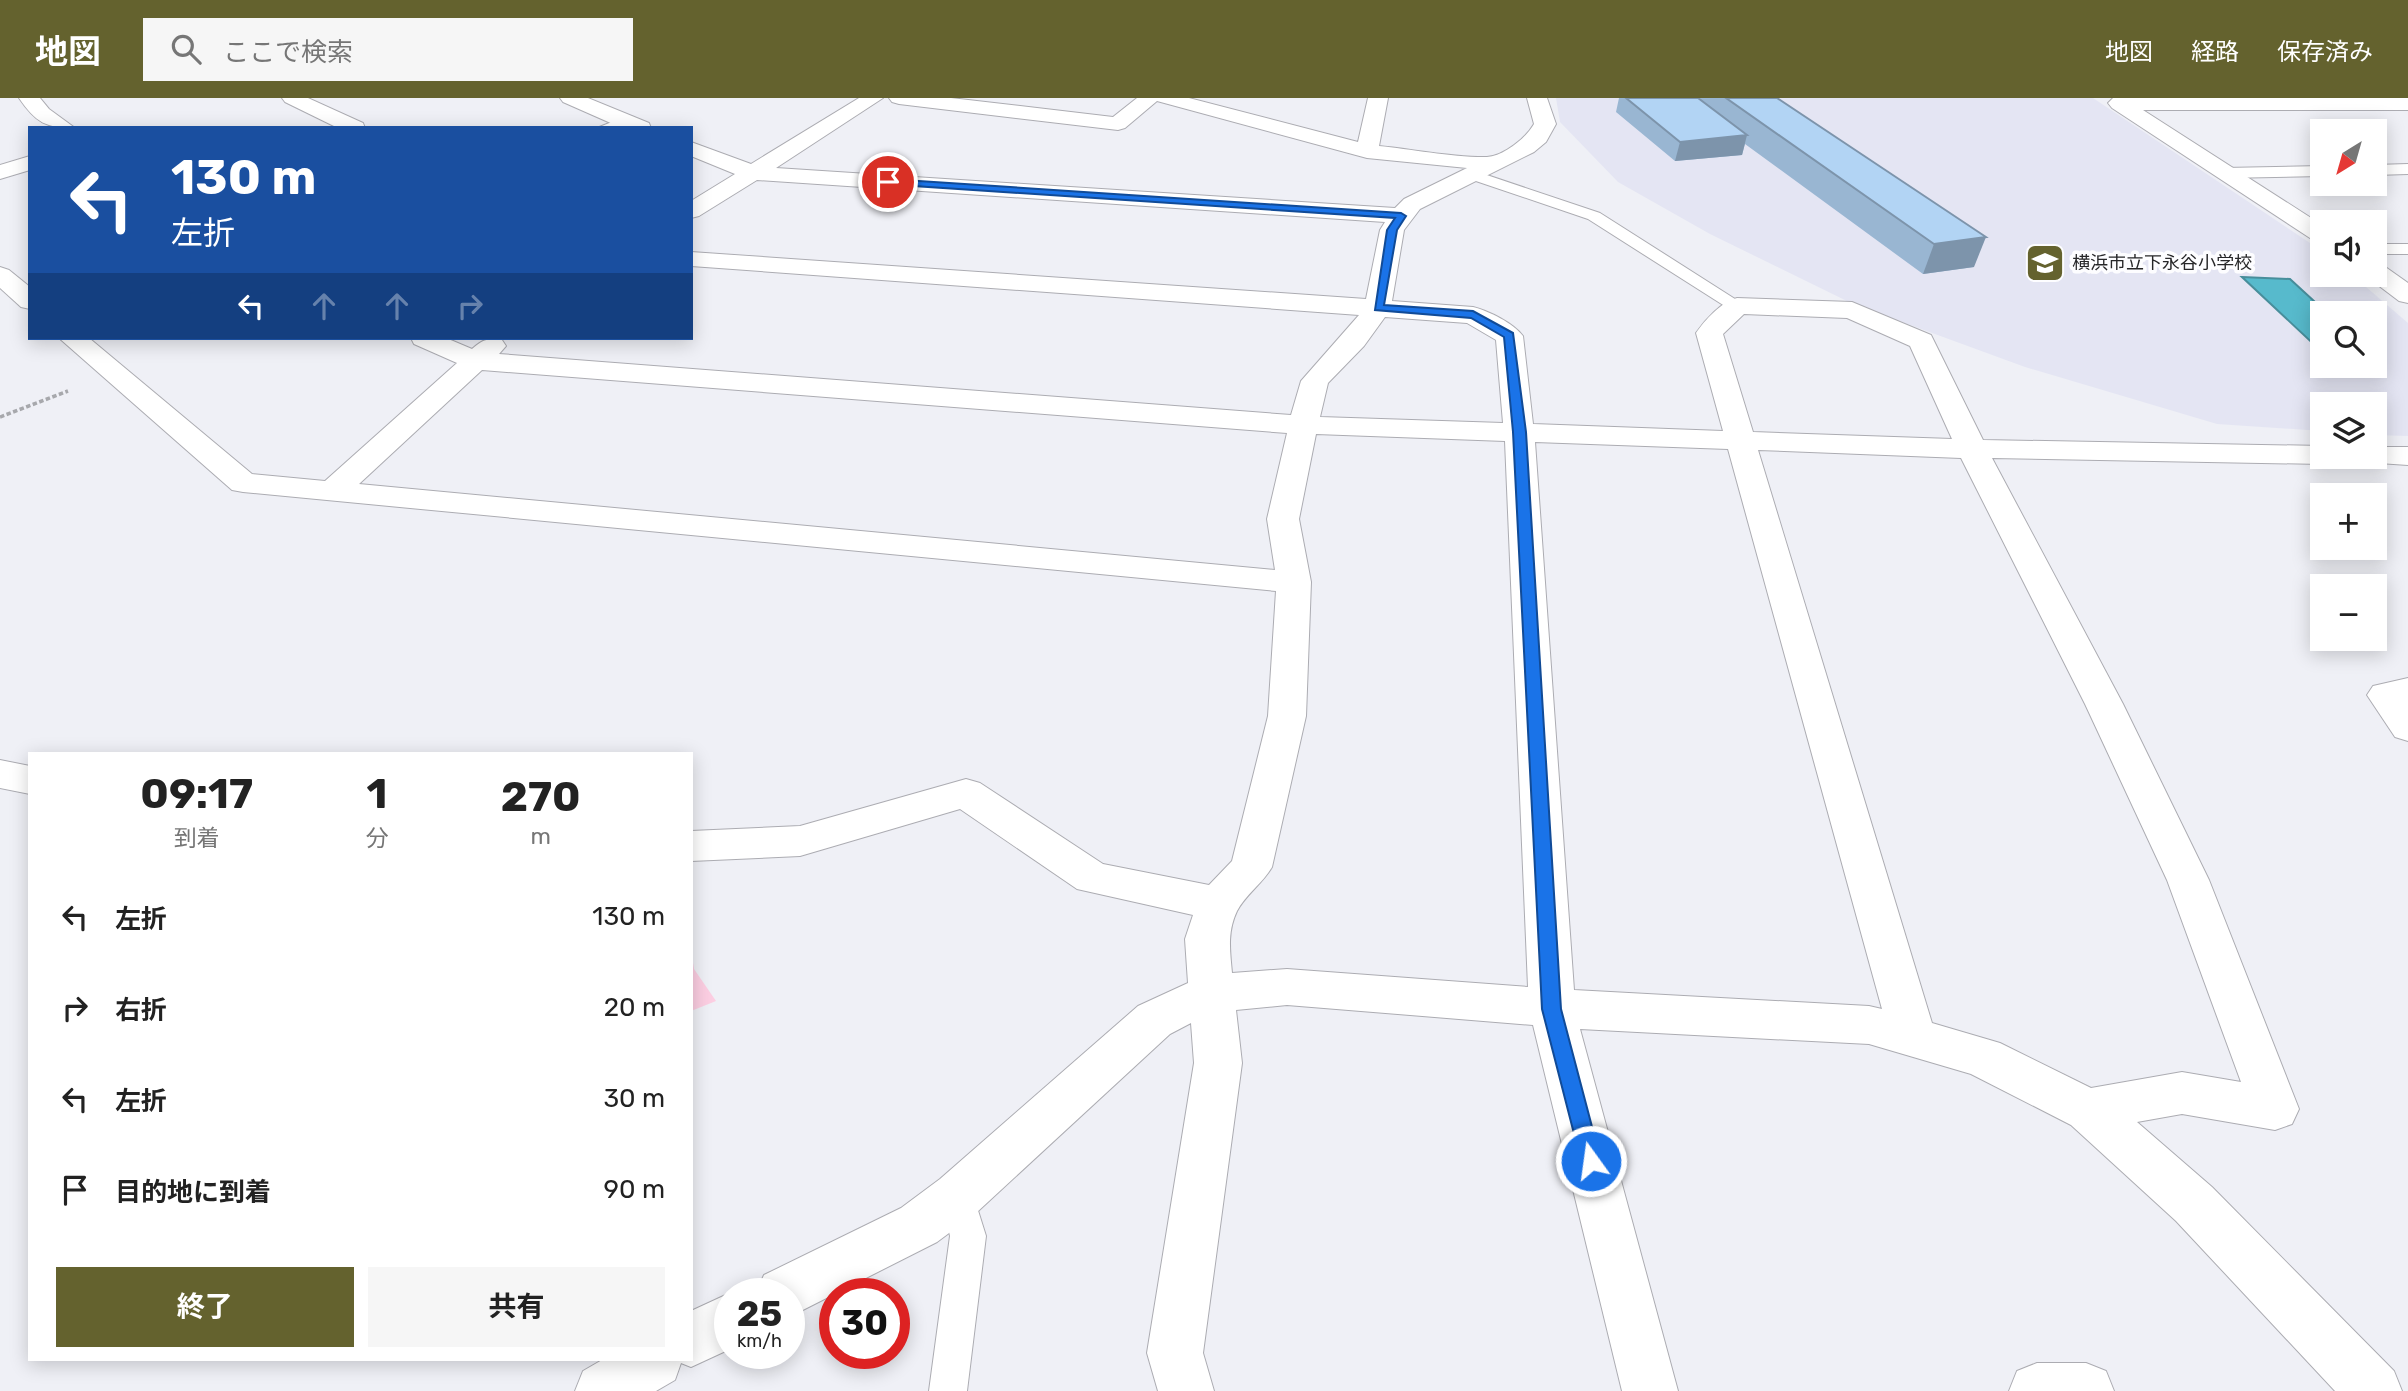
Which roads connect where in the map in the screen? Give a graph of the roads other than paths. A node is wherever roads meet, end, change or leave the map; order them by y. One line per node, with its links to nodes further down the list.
1 (29, 98): 16 (street)
2 (292, 98): 17 (street)
3 (570, 98): 15 (street)
4 (873, 98): 26 (street)
5 (899, 98): 6 (street)
6 (1149, 98)
7 (1164, 98): 19 (street)
8 (1378, 98): 19 (street)
9 (1537, 98): 21 (street)
10 (2115, 101): 11 (street); 27 (street)
11 (2221, 101): 12 (street)
12 (2379, 101): 13 (street); 14 (street)
13 (2408, 104)
14 (2408, 119)
15 (633, 124)
16 (62, 126)
17 (351, 126)
18 (693, 149): 26 (street)
19 (1367, 151): 21 (street)
20 (28, 164): 25 (street)
21 (1483, 169): 29 (street); 38 (lane)
22 (2408, 169): 23 (lane)
23 (2387, 170)
24 (2310, 171): 27 (lane)
25 (0, 172)
26 (752, 173): 28 (street); 29 (street)
27 (2224, 173): 30 (street)
28 (693, 210)
29 (1401, 216): 39 (street)
30 (2310, 227)
31 (2387, 249): 32 (lane)
32 (2408, 249)
33 (693, 259): 39 (street)
34 (0, 275): 37 (street)
35 (2387, 280): 36 (street)
36 (2408, 295)
37 (28, 299)
38 (1737, 306): 46 (street); 47 (street)
39 (1378, 308): 44 (street); 45 (street)
40 (75, 340): 51 (street)
41 (429, 340): 43 (street)
42 (500, 340): 43 (street)
43 (477, 361): 44 (street); 51 (street)
44 (1303, 425): 45 (street); 52 (street)
45 (1519, 432): 46 (street); 60 (street)
46 (1740, 441): 47 (street); 61 (street)
47 (1972, 449): 48 (street); 62 (street)
48 (2310, 455)
49 (2387, 456): 50 (street)
50 (2408, 456)
51 (331, 493): 52 (street)
52 (1294, 582): 58 (street)
53 (2408, 690): 54 (street)
54 (2408, 728)
55 (0, 774): 56 (street)
56 (28, 780)
57 (693, 846): 58 (street)
58 (1218, 904): 59 (street)
59 (1211, 993): 60 (street); 63 (street); 70 (street)
60 (1552, 1009): 61 (street); 71 (street)
61 (1913, 1037): 62 (street)
62 (2088, 1110): 74 (street)
63 (958, 1196): 64 (street); 69 (lane)
64 (805, 1282)
65 (714, 1328): 66 (street)
66 (693, 1339)
67 (653, 1361): 68 (street)
68 (603, 1391)
69 (948, 1391)
70 (1186, 1391)
71 (1650, 1391)
72 (2037, 1391): 73 (street)
73 (2087, 1391)
74 (2374, 1391)

